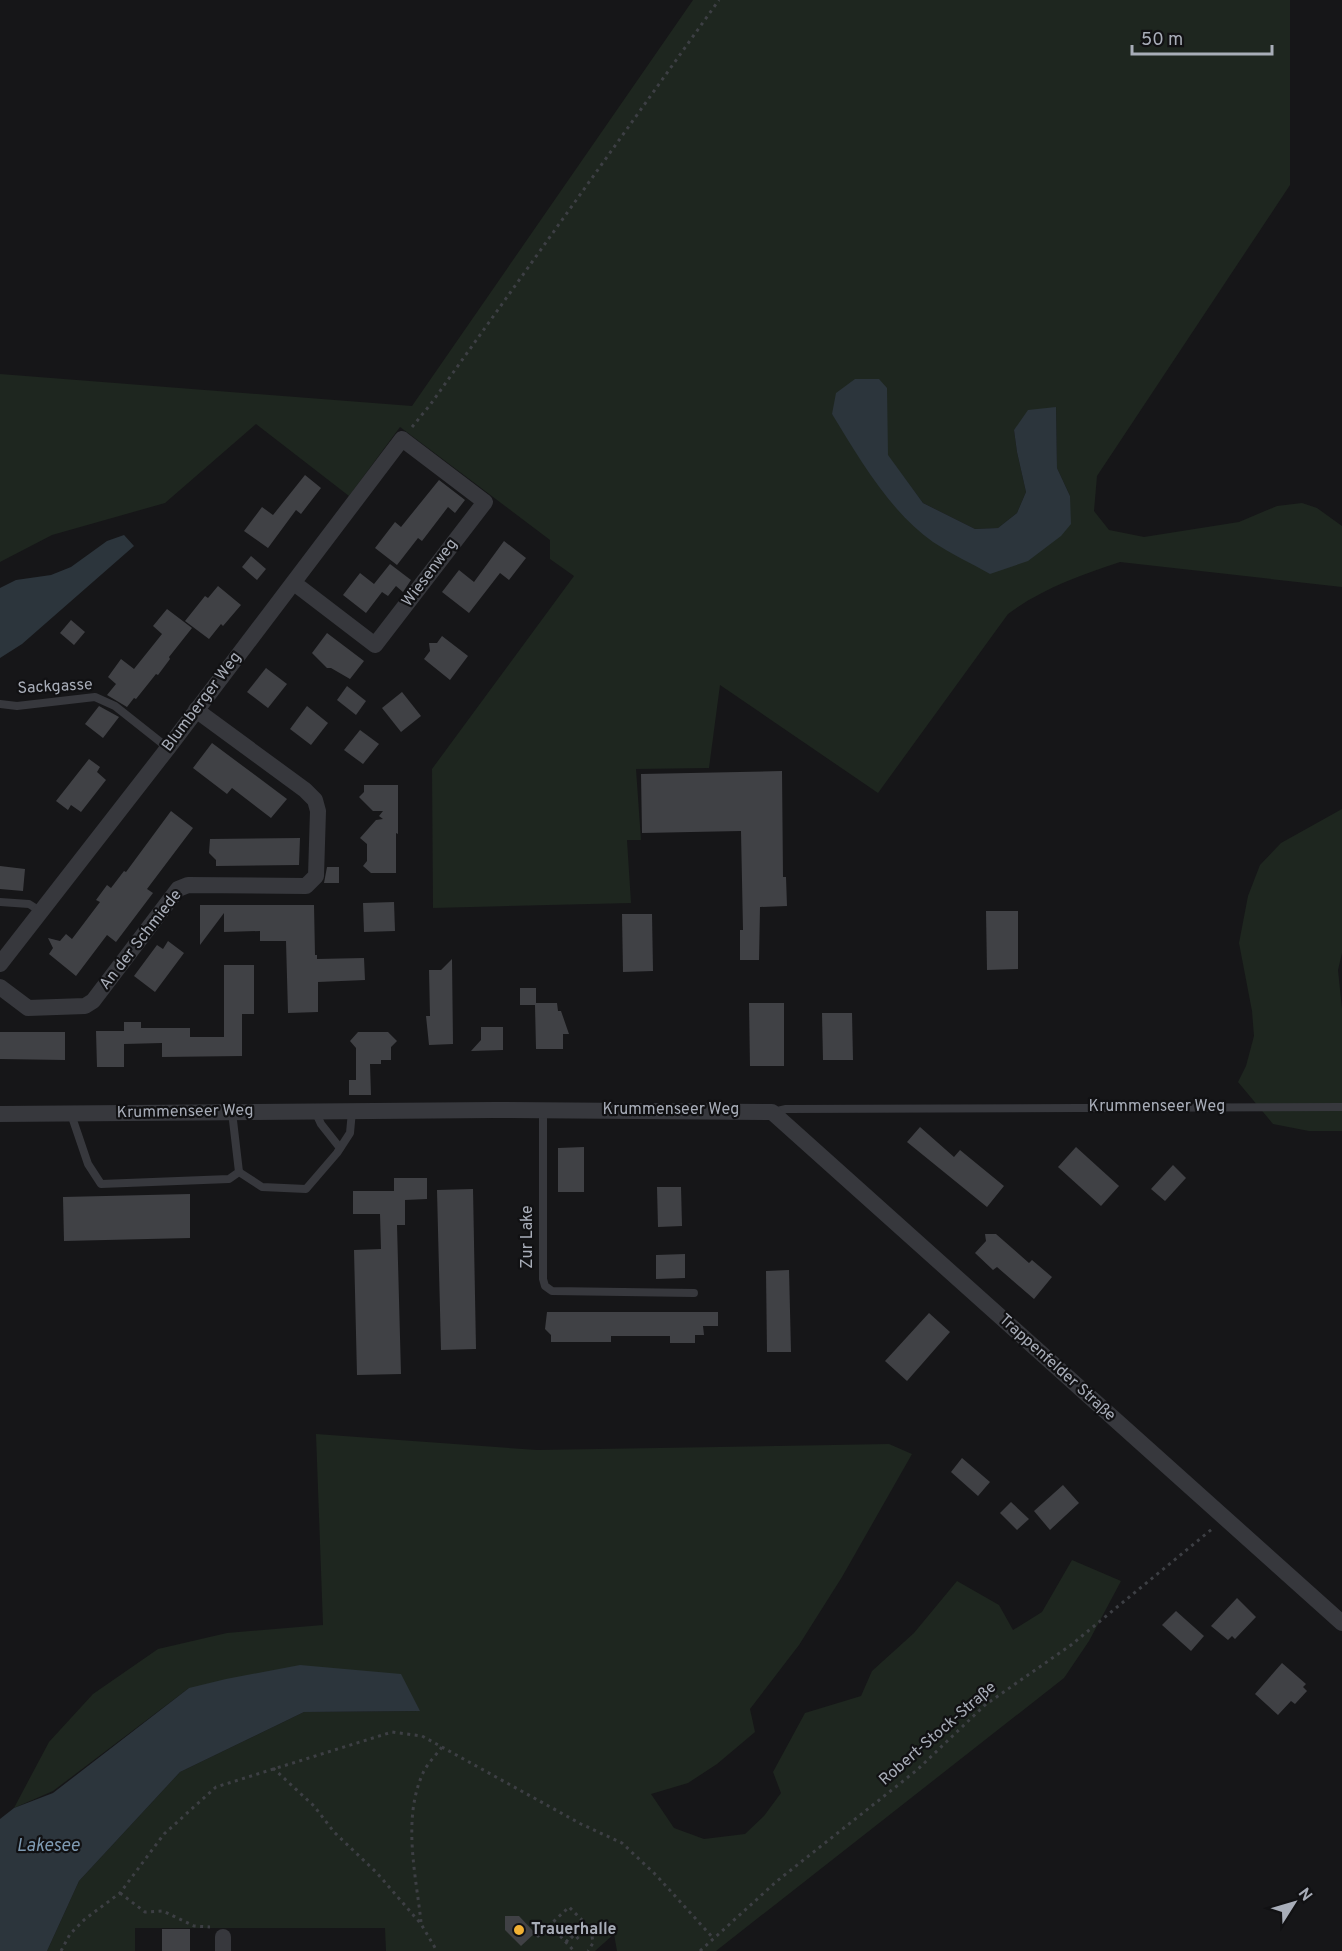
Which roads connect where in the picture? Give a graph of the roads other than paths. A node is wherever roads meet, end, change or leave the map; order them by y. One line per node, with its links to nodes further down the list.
1 (402, 439): 2 (street, Blumberger Weg); 2 (street, Wiesenweg)
2 (294, 583): 4 (street, Blumberger Weg)
3 (0, 704): 5 (lane, Sackgasse)
4 (196, 710): 5 (street, Blumberger Weg); 9 (street, An der Schmiede)
5 (168, 748): 7 (street, Blumberger Weg)
6 (0, 902): 7 (lane)
7 (40, 911): 8 (street, Blumberger Weg)
8 (0, 964)
9 (0, 987)
10 (1342, 1107): 15 (lane, Krummenseer Weg)
11 (543, 1110): 13 (street, Krummenseer Weg); 15 (street, Krummenseer Weg); 20 (lane, Zur Lake)
12 (315, 1111): 13 (street, Krummenseer Weg); 14 (street, Krummenseer Weg); 18 (lane)
13 (352, 1111): 18 (lane)
14 (232, 1112): 17 (street, Krummenseer Weg); 19 (lane)
15 (772, 1112): 21 (street, Trappenfelder Straße)
16 (0, 1114): 17 (street, Krummenseer Weg)
17 (71, 1114): 19 (lane)
18 (340, 1148): 19 (lane)
19 (239, 1172)
20 (694, 1293)
21 (1342, 1623)

